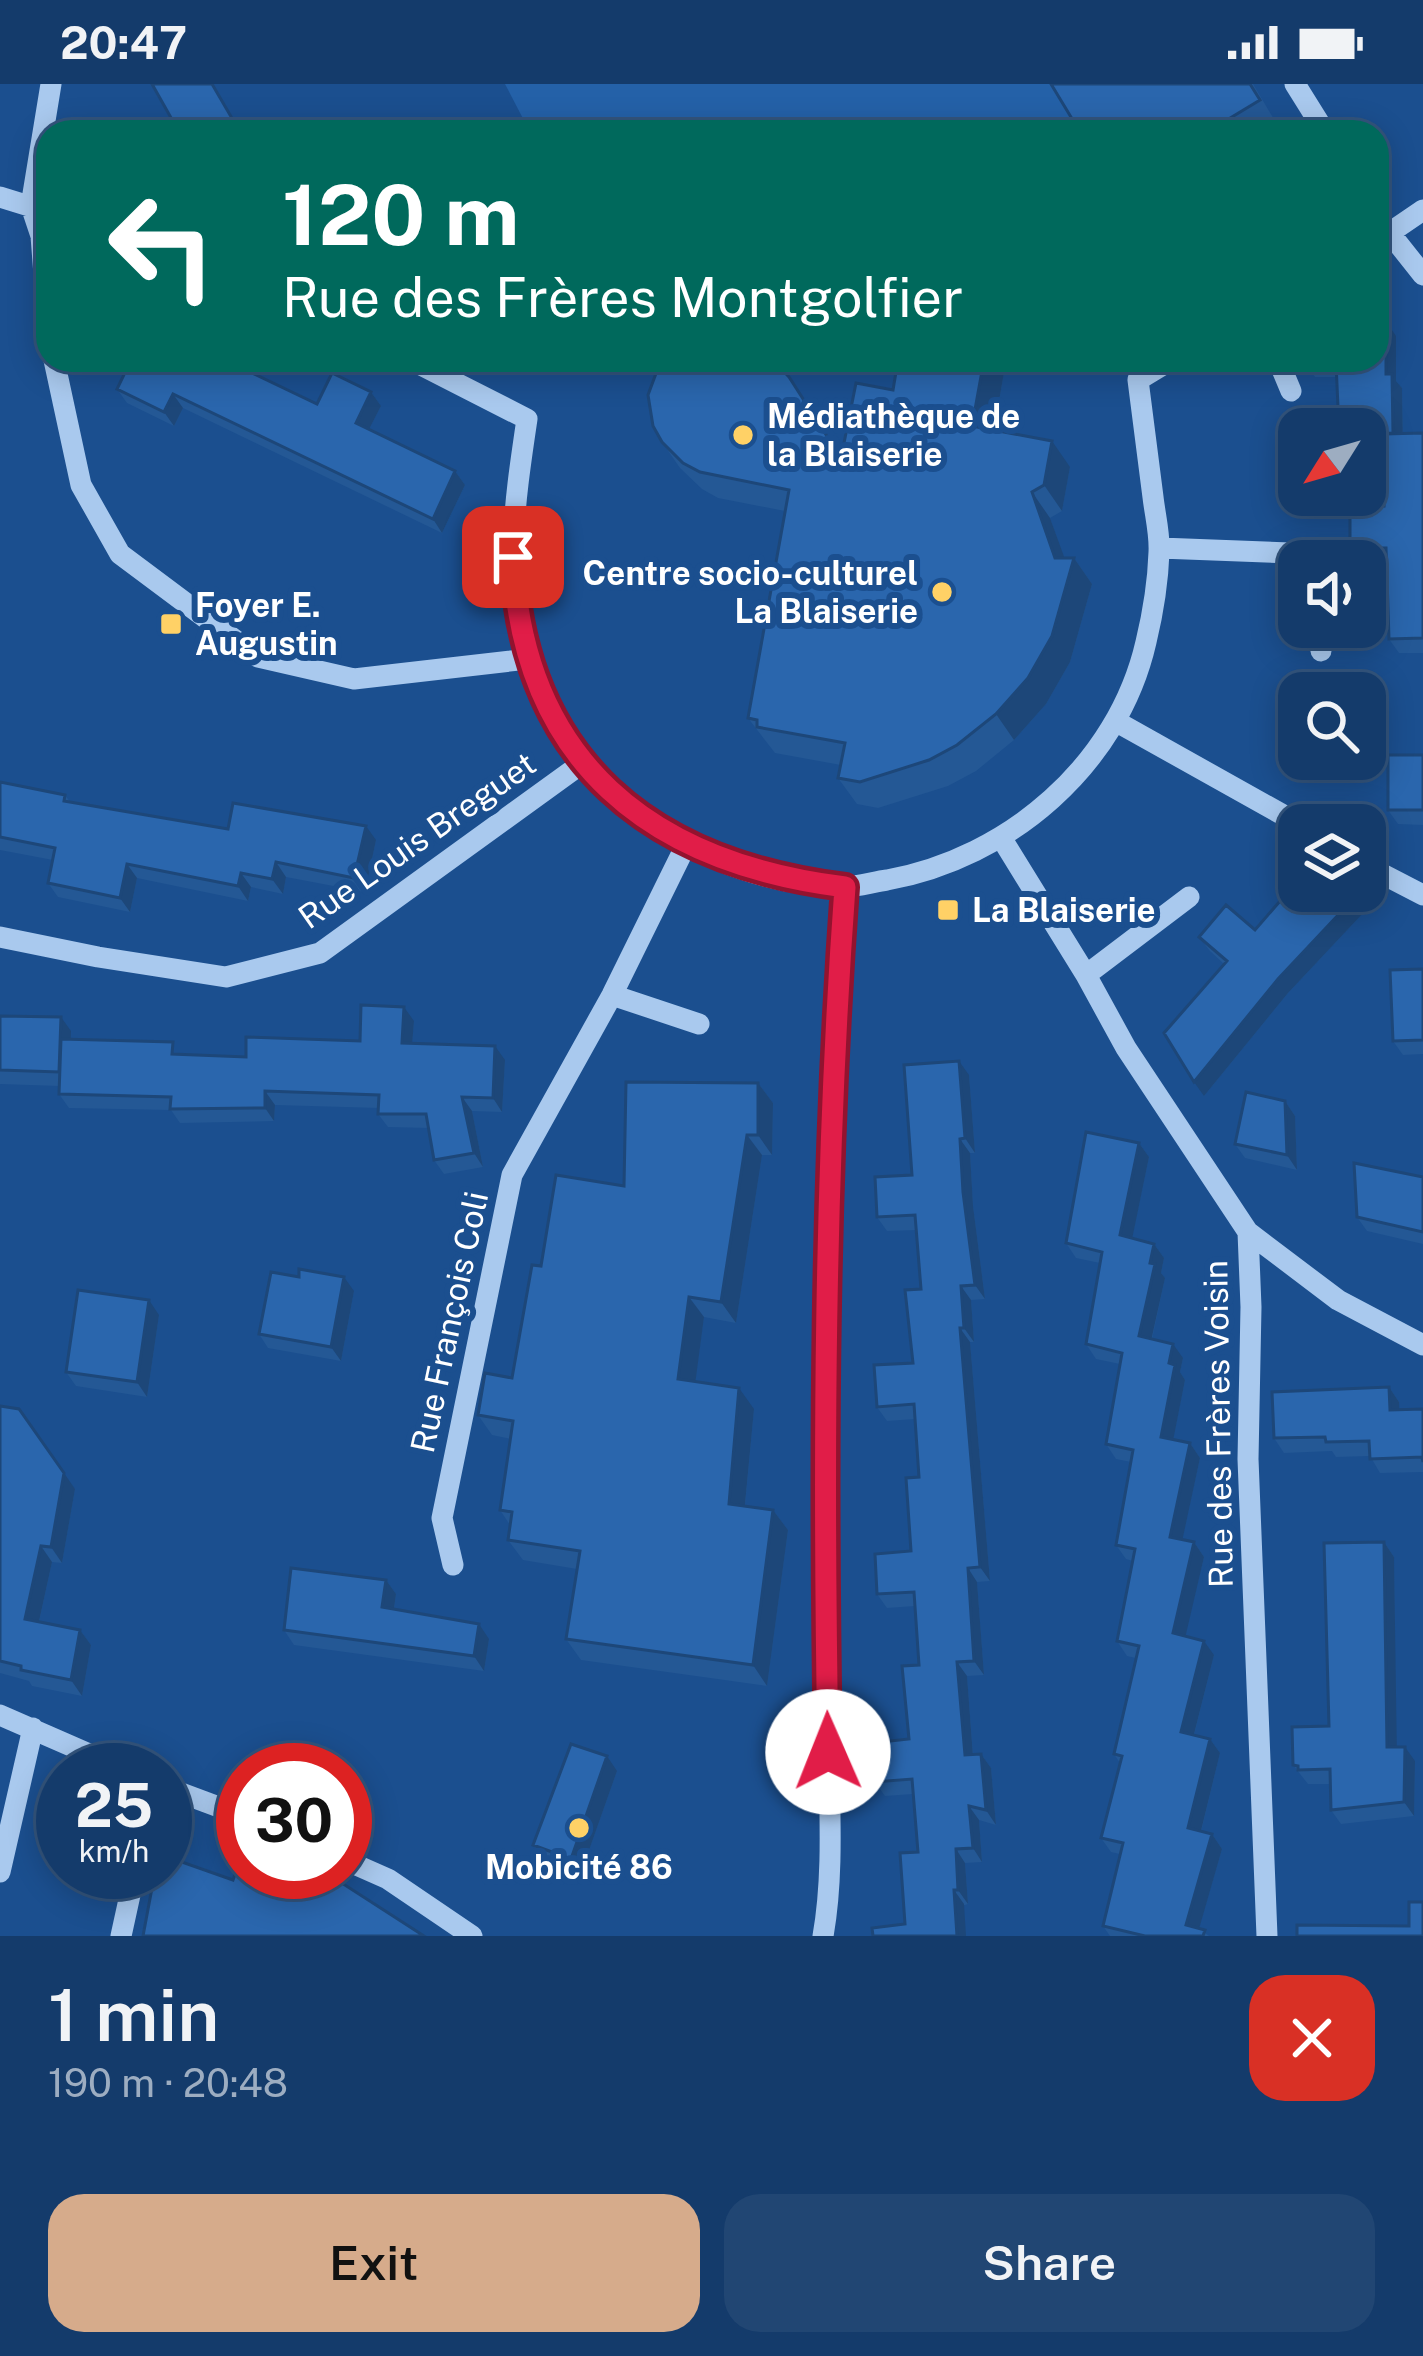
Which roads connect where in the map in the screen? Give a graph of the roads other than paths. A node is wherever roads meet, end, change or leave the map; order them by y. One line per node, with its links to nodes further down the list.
1 (51, 84): 3 (street)
2 (1295, 84): 4 (street)
3 (48, 120)
4 (1317, 120)
5 (0, 196): 6 (street)
6 (36, 208)
7 (1423, 210): 8 (street)
8 (1389, 227)
9 (1389, 239): 10 (street)
10 (1423, 275)
11 (57, 372): 20 (street)
12 (435, 372): 20 (street)
13 (1151, 372): 16 (street)
14 (1284, 372): 15 (street)
15 (1292, 391)
16 (1160, 548): 17 (street); 21 (street)
17 (1278, 552)
18 (1321, 648): 19 (street)
19 (1321, 651)
20 (528, 659): 22 (street)
21 (1117, 722): 23 (street); 24 (street)
22 (584, 762): 25 (street); 30 (street, Rue Louis Breguet)
23 (1278, 811)
24 (1002, 838): 27 (street); 31 (street, Rue des Frères Voisin)
25 (686, 845): 27 (street); 32 (street, Rue François Coli)
26 (1386, 876): 28 (street)
27 (845, 887): 45 (street)
28 (1423, 895)
29 (1189, 897): 31 (street)
30 (0, 937)
31 (1087, 975): 34 (street, Rue des Frères Voisin)
32 (613, 994): 33 (street); 36 (street, Rue François Coli)
33 (699, 1024)
34 (1248, 1232): 35 (street); 46 (street, Rue des Frères Voisin)
35 (1423, 1345)
36 (453, 1565)
37 (0, 1715): 38 (street)
38 (33, 1728): 39 (street); 40 (street)
39 (66, 1743)
40 (0, 1872)
41 (372, 1872): 44 (street)
42 (130, 1899): 43 (street)
43 (122, 1936)
44 (472, 1936)
45 (823, 1936)
46 (1267, 1936)

